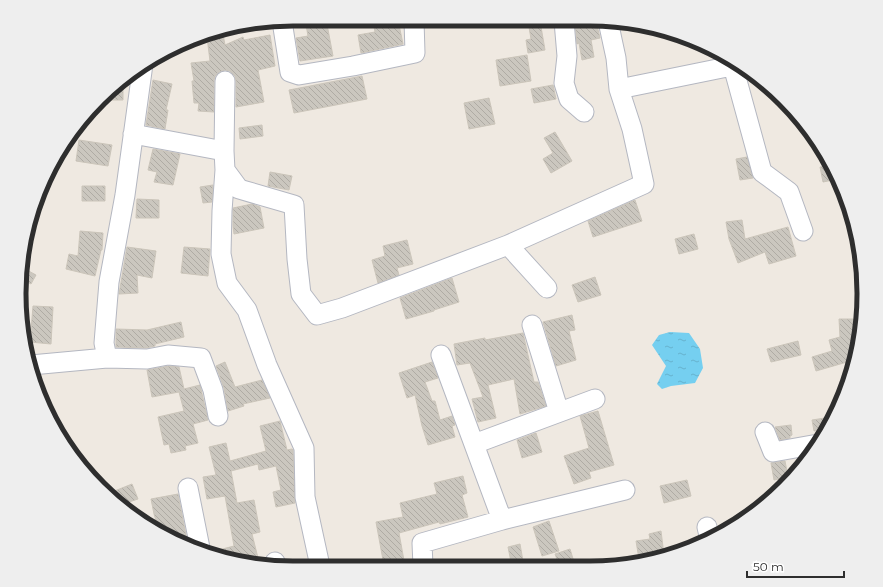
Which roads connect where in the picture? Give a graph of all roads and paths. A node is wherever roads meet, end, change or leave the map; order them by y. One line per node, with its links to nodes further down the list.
1 (414, 26): 3 (street)
2 (564, 26): 10 (street)
3 (283, 27)
4 (609, 27): 9 (street)
5 (731, 67): 9 (street)
6 (736, 70): 14 (street)
7 (142, 73): 11 (street)
8 (225, 81): 12 (street)
9 (619, 88): 15 (street)
10 (584, 112)
11 (133, 134): 12 (street); 19 (street)
12 (224, 151): 13 (street)
13 (225, 170): 15 (street); 31 (street)
14 (803, 231)
15 (508, 245): 16 (street)
16 (547, 288)
17 (532, 325): 22 (street)
18 (442, 355): 25 (street)
19 (107, 358): 20 (street); 23 (street)
20 (35, 365)
21 (595, 399): 22 (street)
22 (559, 412): 25 (street)
23 (218, 416)
24 (765, 432): 26 (street)
25 (474, 444): 29 (street)
26 (809, 446)
27 (188, 488): 30 (street)
28 (625, 490): 29 (street)
29 (502, 520): 32 (street)
30 (199, 544)
31 (319, 561)
32 (423, 561)

